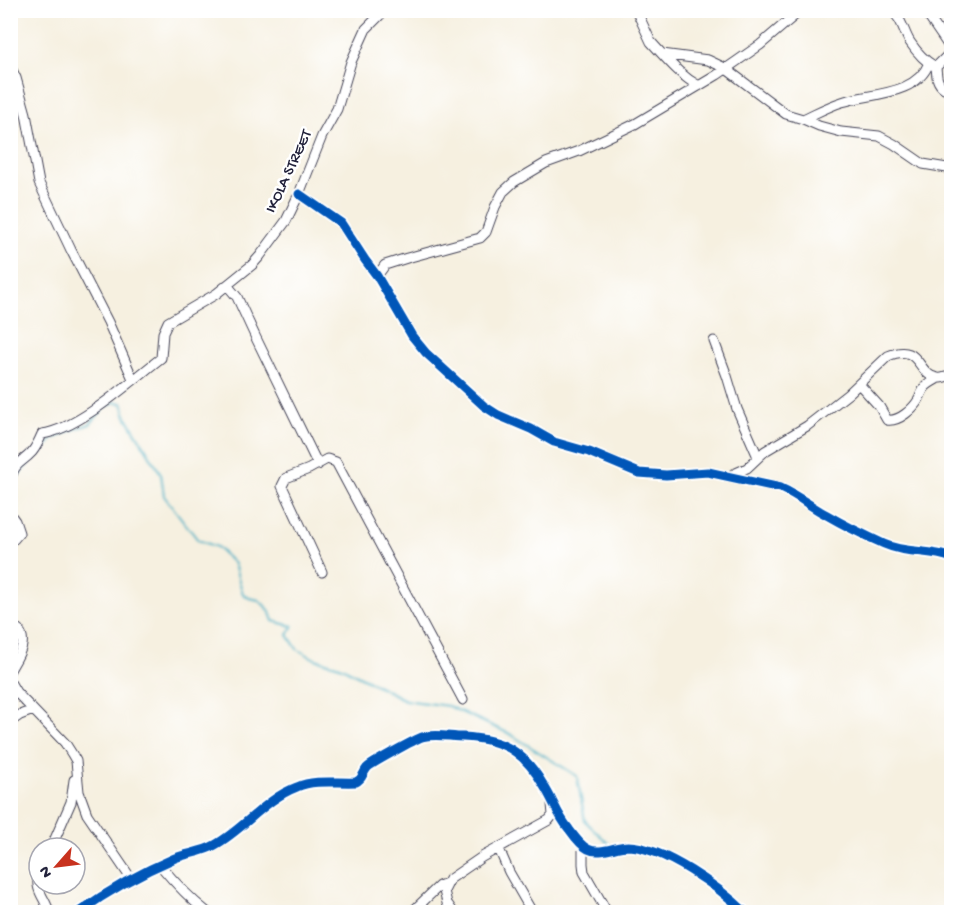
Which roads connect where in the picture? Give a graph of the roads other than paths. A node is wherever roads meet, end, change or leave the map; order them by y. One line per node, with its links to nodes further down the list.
1 (385, 10): 14 (street, IKOLA STREET)
2 (636, 10): 6 (street)
3 (801, 10): 9 (street)
4 (890, 10): 7 (street)
5 (924, 10): 7 (street)
6 (662, 54): 9 (street); 10 (street)
7 (933, 65): 11 (street); 12 (street)
8 (10, 66): 20 (street)
9 (725, 68): 10 (street); 12 (street)
10 (699, 86): 15 (street)
11 (944, 88)
12 (803, 119): 13 (street)
13 (951, 167)
14 (299, 194): 15 (street); 16 (street, IKOLA STREET)
15 (376, 276): 24 (street)
16 (227, 285): 20 (street, IKOLA STREET); 23 (street)
17 (714, 341): 22 (street)
18 (951, 375): 19 (street)
19 (938, 378): 21 (street); 21 (street)
20 (133, 379): 25 (street, IKOLA STREET)
21 (859, 384): 22 (street)
22 (758, 457): 24 (street)
23 (318, 465): 29 (street); 33 (street)
24 (729, 476): 28 (street)
25 (10, 481)
26 (10, 514): 27 (street)
27 (10, 540)
28 (951, 558)
29 (322, 572)
30 (10, 629): 31 (street)
31 (10, 670)
32 (10, 682): 34 (street)
33 (463, 700)
34 (33, 710): 35 (street); 36 (street)
35 (10, 723)
36 (76, 771): 38 (street); 42 (street)
37 (552, 801): 39 (street); 40 (street); 41 (street)
38 (56, 836)
39 (583, 847): 51 (street); 52 (street)
40 (499, 849): 43 (street); 50 (street)
41 (160, 865): 42 (street); 47 (street)
42 (132, 880): 46 (street)
43 (447, 883): 48 (street); 49 (street)
44 (42, 896): 45 (street)
45 (50, 912)
46 (80, 912)
47 (207, 912)
48 (412, 912)
49 (453, 912)
50 (532, 912)
51 (607, 912)
52 (745, 912)

